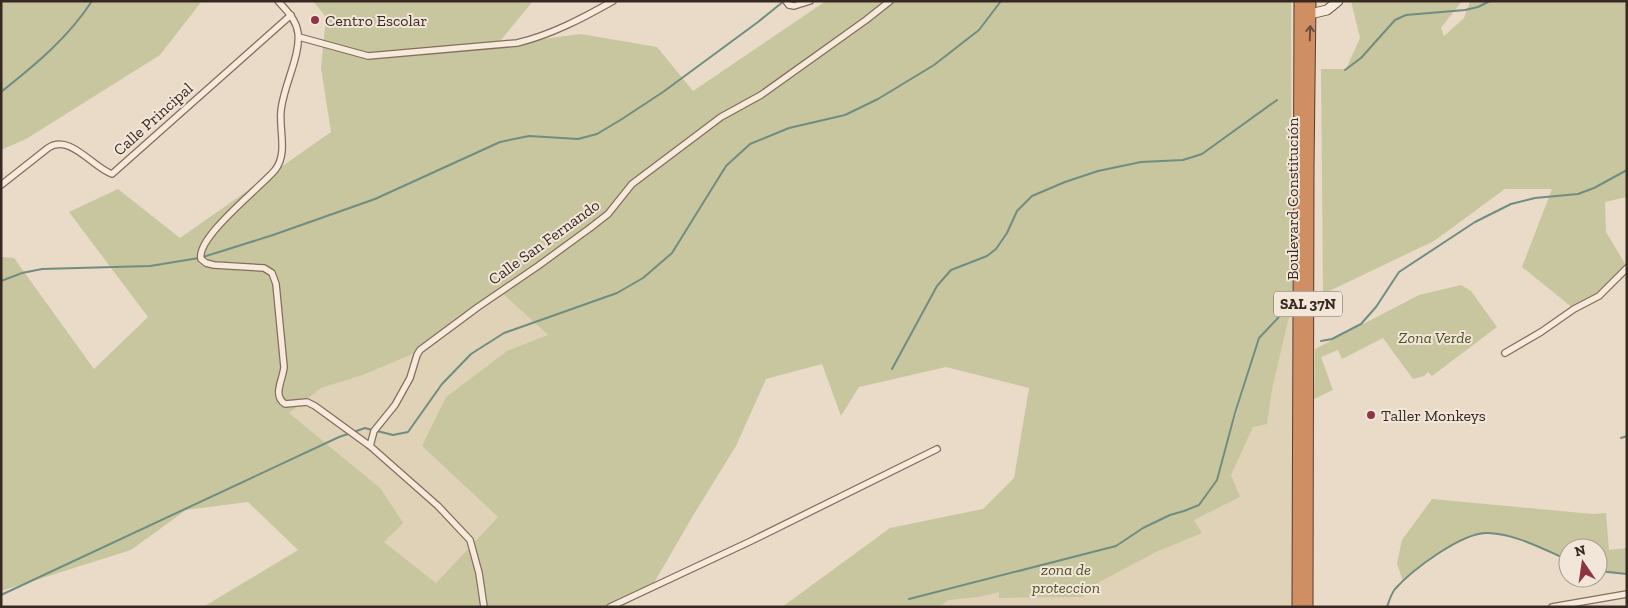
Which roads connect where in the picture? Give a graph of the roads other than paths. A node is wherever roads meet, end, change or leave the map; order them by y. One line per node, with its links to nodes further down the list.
1 (278, 1): 10 (street)
2 (614, 1): 11 (street)
3 (786, 1): 4 (street)
4 (810, 1)
5 (890, 1): 15 (street, Calle San Fernando)
6 (1300, 1): 20 (highway, Boulevard Constitución / SAL 37N)
7 (1310, 1): 9 (highway, Boulevard Constitución / SAL 37N)
8 (1338, 1): 9 (street)
9 (1310, 14): 21 (highway, Boulevard Constitución / SAL 37N, one-way to 9)
10 (291, 15): 11 (street); 12 (street, Calle Principal)
11 (298, 37): 15 (street)
12 (1, 185)
13 (1627, 268): 14 (street)
14 (1505, 353)
15 (370, 446): 18 (street)
16 (937, 449): 19 (street)
17 (1627, 594): 22 (street)
18 (484, 607)
19 (610, 607)
20 (1298, 607)
21 (1307, 607)
22 (1552, 607)

